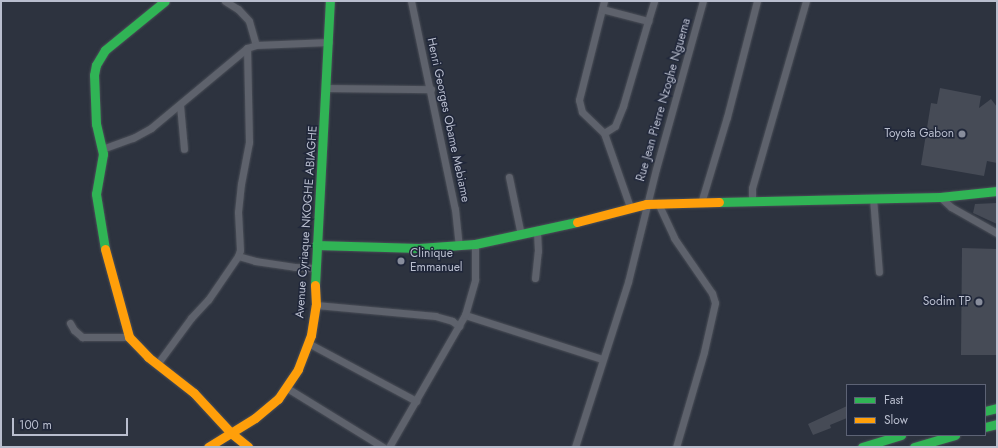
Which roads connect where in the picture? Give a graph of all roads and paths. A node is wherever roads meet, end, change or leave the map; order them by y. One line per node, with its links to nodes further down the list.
1 (165, 1): 19 (main road)
2 (225, 1): 13 (street)
3 (330, 1): 12 (main road, Avenue Cyriaque NKOGHE ABIAGHE)
4 (411, 1): 16 (street, Henri Georges Obame Mebiame)
5 (604, 1): 10 (street)
6 (654, 1): 11 (street)
7 (703, 1): 27 (street, Rue Jean Pierre Nzoghe Nguema)
8 (757, 1): 26 (street)
9 (806, 1): 25 (street)
10 (602, 9): 11 (street); 18 (street)
11 (648, 21): 18 (street)
12 (329, 42): 13 (street); 15 (main road, Avenue Cyriaque NKOGHE ABIAGHE)
13 (256, 45): 14 (street)
14 (247, 48): 17 (street); 36 (street)
15 (327, 88): 16 (street); 35 (main road, Avenue Cyriaque NKOGHE ABIAGHE)
16 (431, 89): 34 (street, Henri Georges Obame Mebiame)
17 (180, 105): 19 (street); 20 (street)
18 (604, 133): 29 (street)
19 (102, 149): 44 (main road)
20 (184, 149)
21 (509, 178): 32 (street)
22 (997, 191): 23 (main road)
23 (940, 197): 24 (main road); 31 (street)
24 (873, 198): 25 (main road); 38 (street)
25 (752, 201): 26 (main road)
26 (700, 203): 28 (main road)
27 (646, 204): 28 (main road); 29 (main road); 46 (street, Rue Jean Pierre Nzoghe Nguema)
28 (658, 204): 62 (street)
29 (630, 207): 30 (main road)
30 (537, 231): 32 (main road); 39 (street)
31 (997, 233)
32 (522, 235): 33 (main road)
33 (475, 244): 34 (main road); 41 (street)
34 (459, 245): 35 (main road)
35 (316, 246): 37 (main road, Avenue Cyriaque NKOGHE ABIAGHE)
36 (238, 256): 37 (street); 47 (street)
37 (315, 268): 40 (main road, Avenue Cyriaque NKOGHE ABIAGHE)
38 (879, 272)
39 (535, 278)
40 (316, 306): 43 (street); 45 (main road, Avenue Cyriaque NKOGHE ABIAGHE)
41 (465, 315): 43 (street); 46 (street)
42 (70, 323): 44 (street)
43 (459, 326): 49 (street)
44 (129, 337): 47 (main road)
45 (308, 343): 48 (main road, Avenue Cyriaque NKOGHE ABIAGHE); 49 (street)
46 (602, 359): 61 (street, Rue Jean Pierre Nzoghe Nguema)
47 (158, 363): 54 (main road)
48 (287, 388): 54 (main road, Avenue Cyriaque NKOGHE ABIAGHE); 59 (street)
49 (416, 402): 60 (street)
50 (997, 408): 51 (main road)
51 (986, 411)
52 (997, 424): 53 (main road)
53 (986, 427)
54 (231, 433): 57 (main road, Avenue Cyriaque NKOGHE ABIAGHE); 58 (main road)
55 (898, 436): 63 (main road)
56 (952, 436): 64 (main road)
57 (208, 447)
58 (248, 447)
59 (383, 447)
60 (389, 447)
61 (575, 447)
62 (676, 447)
63 (862, 447)
64 (914, 447)

